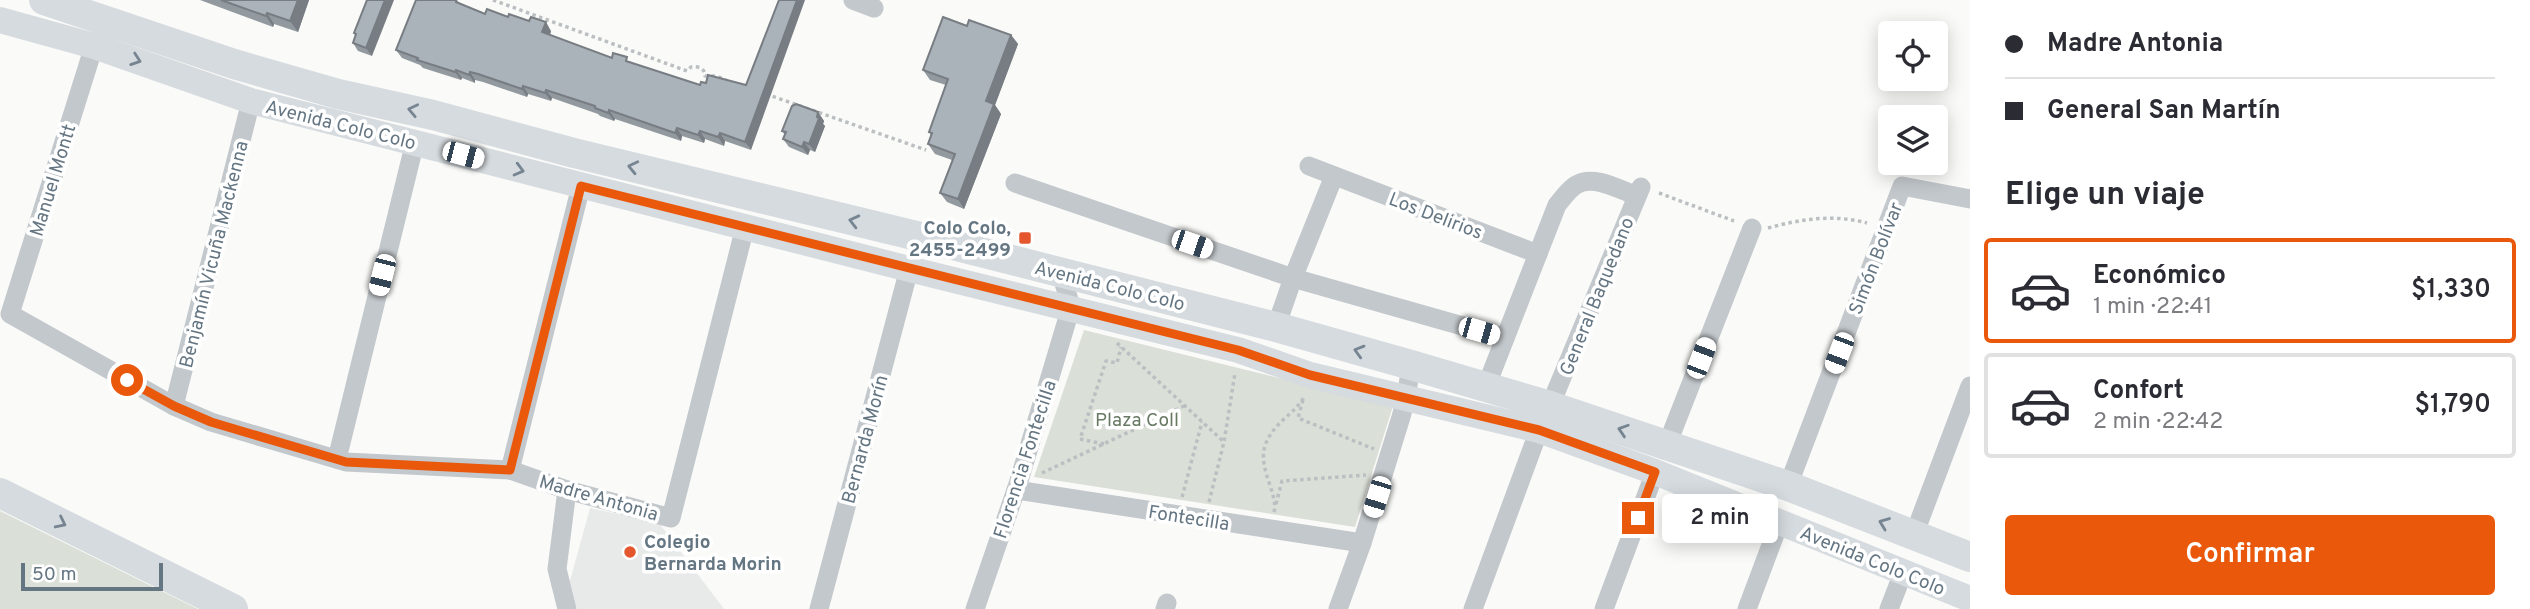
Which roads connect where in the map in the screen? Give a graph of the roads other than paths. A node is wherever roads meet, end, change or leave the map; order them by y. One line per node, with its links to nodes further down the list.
1 (44, 0): 7 (main road)
2 (66, 0): 7 (main road)
3 (853, 0): 4 (street)
4 (874, 8)
5 (0, 20): 6 (street, Avenida Colo Colo)
6 (94, 46): 8 (street, Avenida Colo Colo, one-way to 8); 22 (street, Manuel Montt)
7 (234, 64): 19 (main road, Avenida Colo Colo, one-way to 7)
8 (251, 101): 9 (street, Avenida Colo Colo); 29 (street, Benjamín Vicuña Mackenna)
9 (415, 142): 13 (street, Avenida Colo Colo, one-way to 13); 32 (street)
10 (1309, 166): 11 (street, Los Delirios)
11 (1335, 176): 17 (street, Los Delirios); 20 (street)
12 (1015, 183): 20 (street)
13 (581, 186): 15 (street, Avenida Colo Colo); 33 (street)
14 (1970, 199): 35 (street, Simón Bolívar)
15 (745, 227): 18 (street, Avenida Colo Colo); 37 (street, Madre Antonia)
16 (1752, 228): 31 (street)
17 (1538, 254): 24 (street); 30 (street, General Baquedano)
18 (909, 269): 21 (street, Avenida Colo Colo); 47 (street, Bernarda Morín)
19 (1061, 273): 21 (street); 23 (main road, Avenida Colo Colo)
20 (1293, 278): 23 (street); 24 (street)
21 (1080, 310): 28 (street, Avenida Colo Colo); 36 (street, Florencia Fontecilla)
22 (10, 314): 29 (street, Madre Antonia)
23 (1276, 327): 25 (main road, Avenida Colo Colo, one-way to 23)
24 (1505, 338): 27 (street)
25 (1411, 365): 27 (main road, Avenida Colo Colo); 28 (street)
26 (1970, 386): 40 (street)
27 (1486, 387): 30 (main road, Avenida Colo Colo)
28 (1406, 400): 30 (street, Avenida Colo Colo); 41 (street)
29 (174, 406): 32 (street, Madre Antonia)
30 (1545, 418): 31 (main road, Avenida Colo Colo, one-way to 30); 34 (street, Avenida Colo Colo); 50 (street, General Baquedano)
31 (1667, 445): 35 (main road, Avenida Colo Colo)
32 (337, 459): 33 (street, Madre Antonia)
33 (510, 470): 37 (street, Madre Antonia)
34 (1655, 472): 39 (street, Avenida Colo Colo); 51 (street)
35 (1788, 486): 40 (main road, Avenida Colo Colo, one-way to 35)
36 (1017, 487): 41 (street, Fontecilla); 48 (street, Florencia Fontecilla)
37 (567, 490): 46 (street)
38 (0, 493): 45 (main road, one-way to 45)
39 (1780, 521): 43 (street, Avenida Colo Colo); 52 (street)
40 (1914, 535): 42 (main road, Avenida Colo Colo)
41 (1362, 543): 49 (street)
42 (1970, 557)
43 (1903, 573): 44 (street, Avenida Colo Colo); 53 (street)
44 (1970, 599)
45 (233, 609)
46 (567, 609)
47 (819, 609)
48 (975, 609)
49 (1338, 609)
50 (1474, 609)
51 (1604, 609)
52 (1747, 609)
53 (1889, 609)

